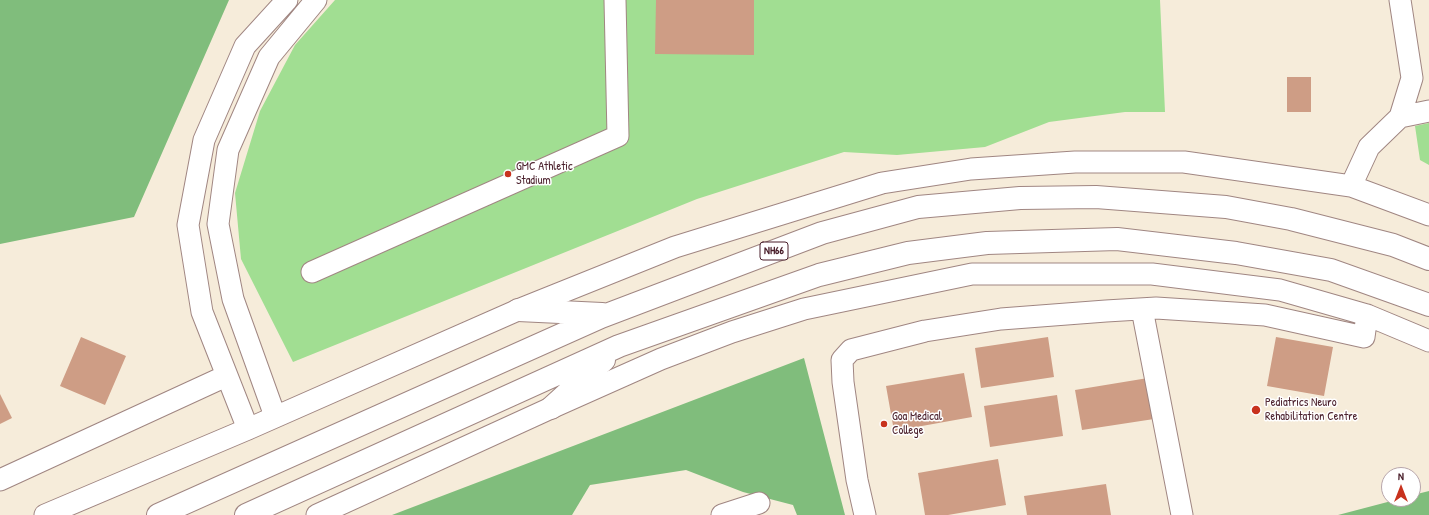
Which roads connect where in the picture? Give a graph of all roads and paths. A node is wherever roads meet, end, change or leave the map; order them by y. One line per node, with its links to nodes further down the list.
1 (287, 0): 18 (street)
2 (316, 0): 20 (street)
3 (614, 0): 10 (street)
4 (1400, 0): 6 (street)
5 (1429, 111): 6 (street)
6 (1400, 117): 7 (street)
7 (1351, 186): 8 (street); 13 (street)
8 (1429, 215)
9 (1429, 259): 14 (highway, NH66)
10 (312, 272)
11 (1429, 305): 17 (highway)
12 (1142, 309): 15 (street); 29 (street); 30 (street)
13 (518, 310): 14 (highway); 20 (street)
14 (609, 314): 25 (highway, NH66)
15 (1367, 315): 16 (street); 19 (street)
16 (1429, 341)
17 (619, 346): 19 (highway); 26 (highway)
18 (226, 376): 21 (street); 22 (street)
19 (551, 408): 27 (street)
20 (275, 416): 21 (street)
21 (248, 429): 24 (street)
22 (0, 480)
23 (759, 503): 28 (street)
24 (45, 515)
25 (158, 515)
26 (246, 515)
27 (316, 515)
28 (722, 515)
29 (865, 515)
30 (1182, 515)

